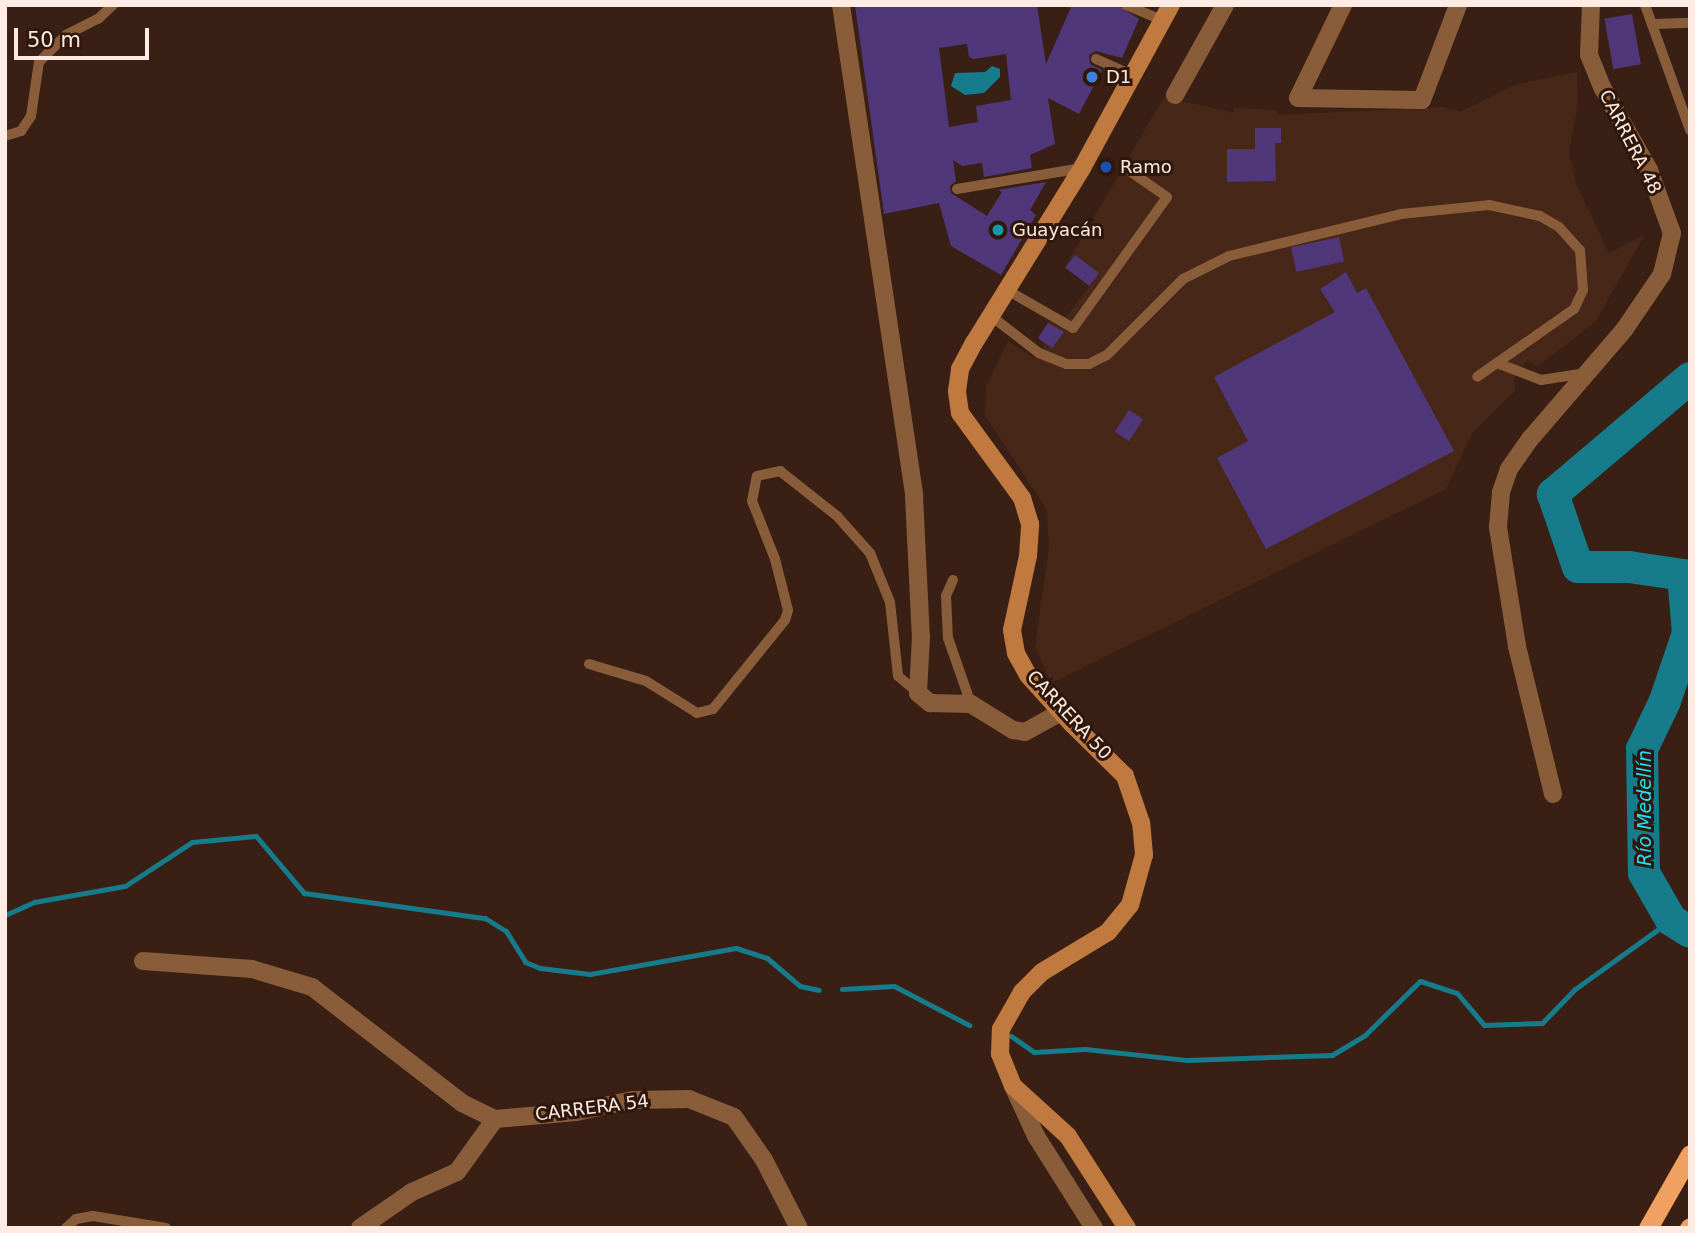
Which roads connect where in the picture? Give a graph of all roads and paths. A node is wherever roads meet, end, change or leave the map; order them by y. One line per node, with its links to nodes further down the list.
1 (113, 5): 16 (lane)
2 (841, 5): 27 (street)
3 (1126, 5): 9 (lane)
4 (1225, 5): 14 (street)
5 (1343, 5): 6 (street)
6 (1458, 5)
7 (1591, 5): 23 (street, CARRERA 48)
8 (1646, 5): 11 (lane)
9 (1167, 13): 13 (main road, CARRERA 50)
10 (1690, 23): 11 (lane)
11 (1654, 24): 15 (lane)
12 (1096, 59): 13 (lane)
13 (1134, 76): 17 (main road, CARRERA 50)
14 (1175, 95)
15 (1690, 130)
16 (5, 136)
17 (1082, 168): 19 (lane); 20 (main road, CARRERA 50)
18 (1131, 172): 20 (lane)
19 (957, 189)
20 (1007, 290): 21 (main road, CARRERA 50)
21 (991, 316): 22 (lane); 29 (main road, CARRERA 50)
22 (1497, 363): 23 (lane); 24 (lane)
23 (1589, 372): 30 (street, CARRERA 48)
24 (1477, 377)
25 (953, 580): 28 (lane)
26 (589, 664): 27 (lane)
27 (918, 693): 28 (street)
28 (971, 704): 29 (street)
29 (1061, 712): 32 (main road, CARRERA 50)
30 (1553, 794)
31 (143, 961): 33 (street)
32 (1013, 1086): 39 (street); 40 (main road, CARRERA 50)
33 (495, 1119): 37 (street); 38 (street, CARRERA 54)
34 (1690, 1154): 41 (highway)
35 (66, 1228): 36 (lane)
36 (166, 1228)
37 (360, 1228)
38 (799, 1228)
39 (1094, 1228)
40 (1127, 1228)
41 (1648, 1228)

